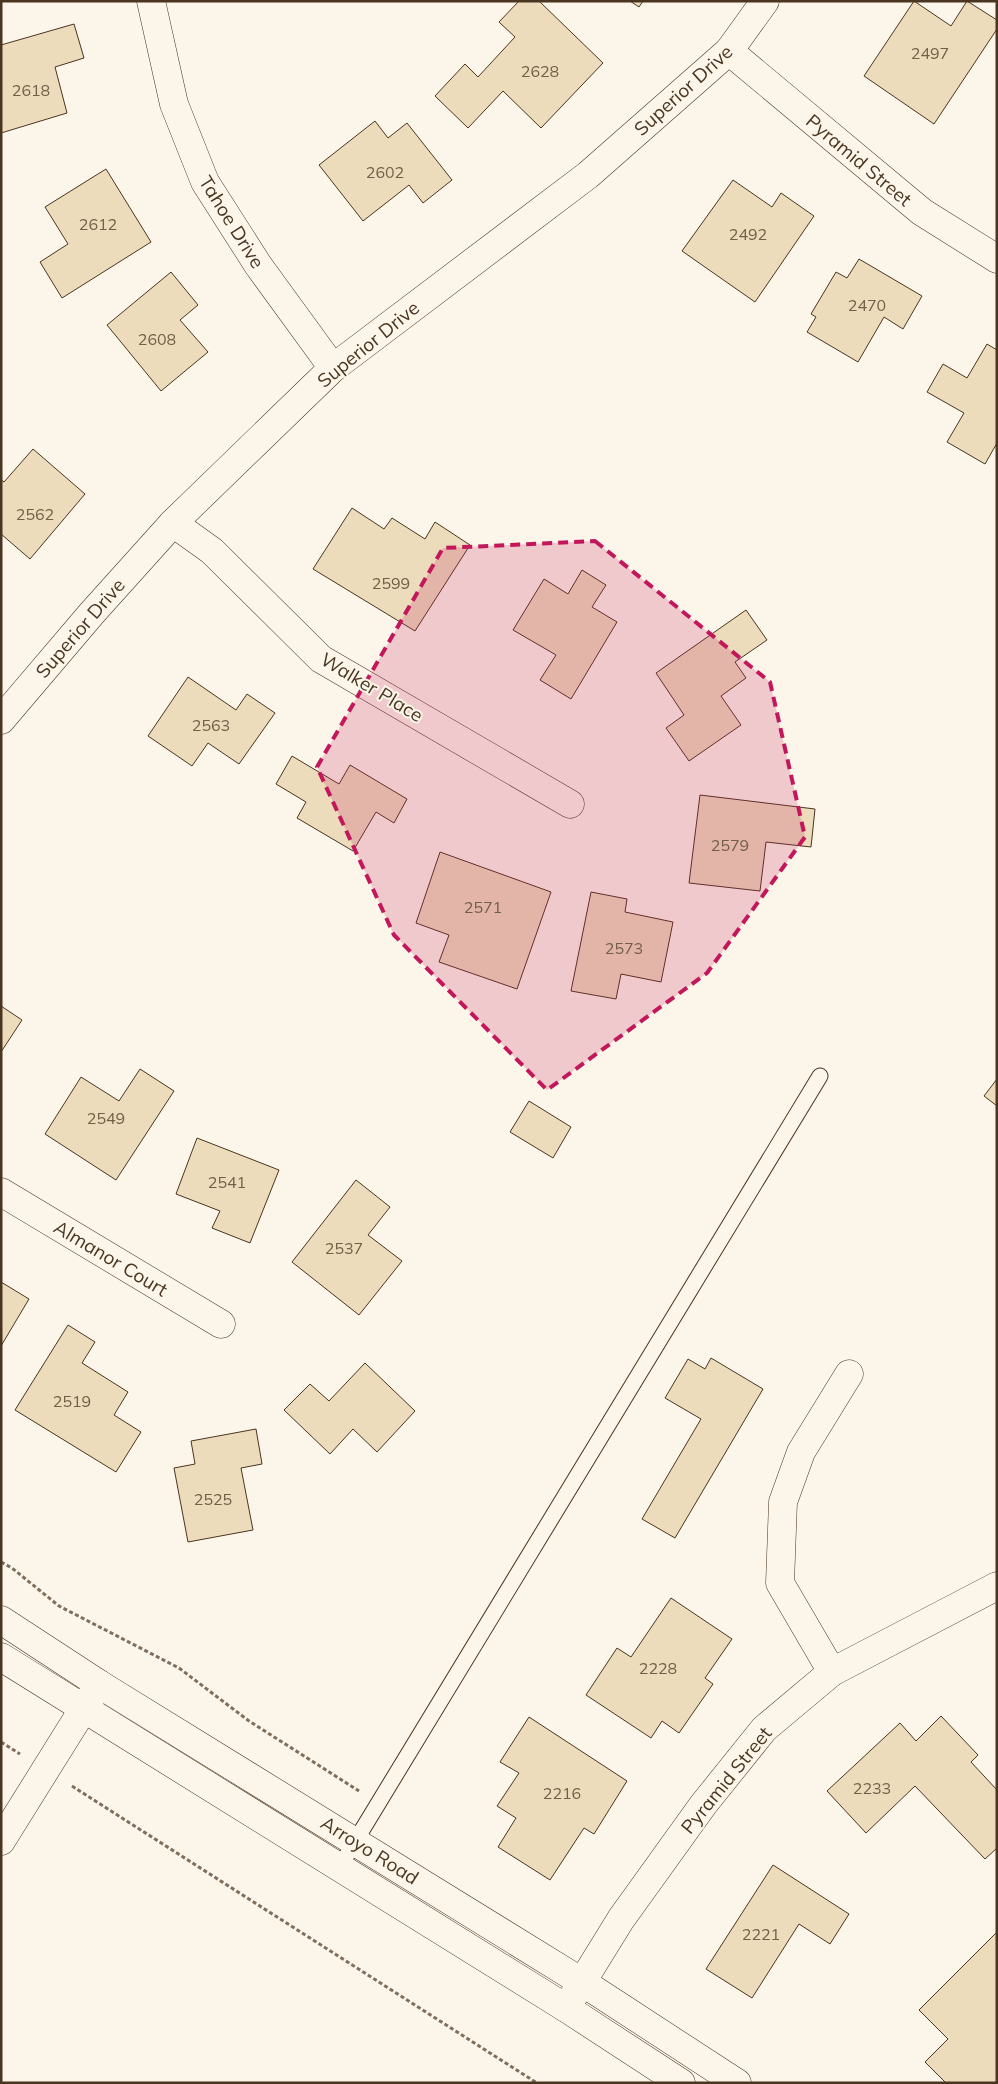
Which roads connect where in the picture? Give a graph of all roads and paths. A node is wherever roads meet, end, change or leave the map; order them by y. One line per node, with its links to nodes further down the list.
1 (151, 1): 5 (street, Tahoe Drive)
2 (765, 1): 3 (street, Superior Drive)
3 (729, 50): 4 (street, Pyramid Street); 5 (street, Superior Drive)
4 (997, 259)
5 (333, 368): 6 (street, Superior Drive)
6 (173, 524): 7 (street, Superior Drive); 8 (street, Walker Place)
7 (1, 720)
8 (570, 804)
9 (820, 1076): 22 (lane)
10 (1, 1192): 11 (street, Almanor Court)
11 (221, 1324)
12 (849, 1374): 17 (street)
13 (1, 1562): 22 (path)
14 (997, 1586): 17 (street, Pyramid Street)
15 (1, 1620): 18 (street, Arroyo Road)
16 (1, 1657): 19 (street, Arroyo Road)
17 (832, 1672): 26 (street, Pyramid Street)
18 (99, 1684): 19 (street); 24 (street, Arroyo Road)
19 (83, 1709): 21 (street); 25 (street, Arroyo Road)
20 (1, 1742): 21 (path)
21 (46, 1770): 23 (street); 28 (path)
22 (379, 1803): 24 (lane)
23 (1, 1840)
24 (356, 1842): 25 (lane); 26 (street, Arroyo Road)
25 (339, 1868): 27 (street, Arroyo Road)
26 (582, 1982): 27 (street, Pyramid Street); 30 (street, Arroyo Road)
27 (566, 2008): 29 (street, Arroyo Road)
28 (538, 2083)
29 (681, 2083)
30 (737, 2083)

